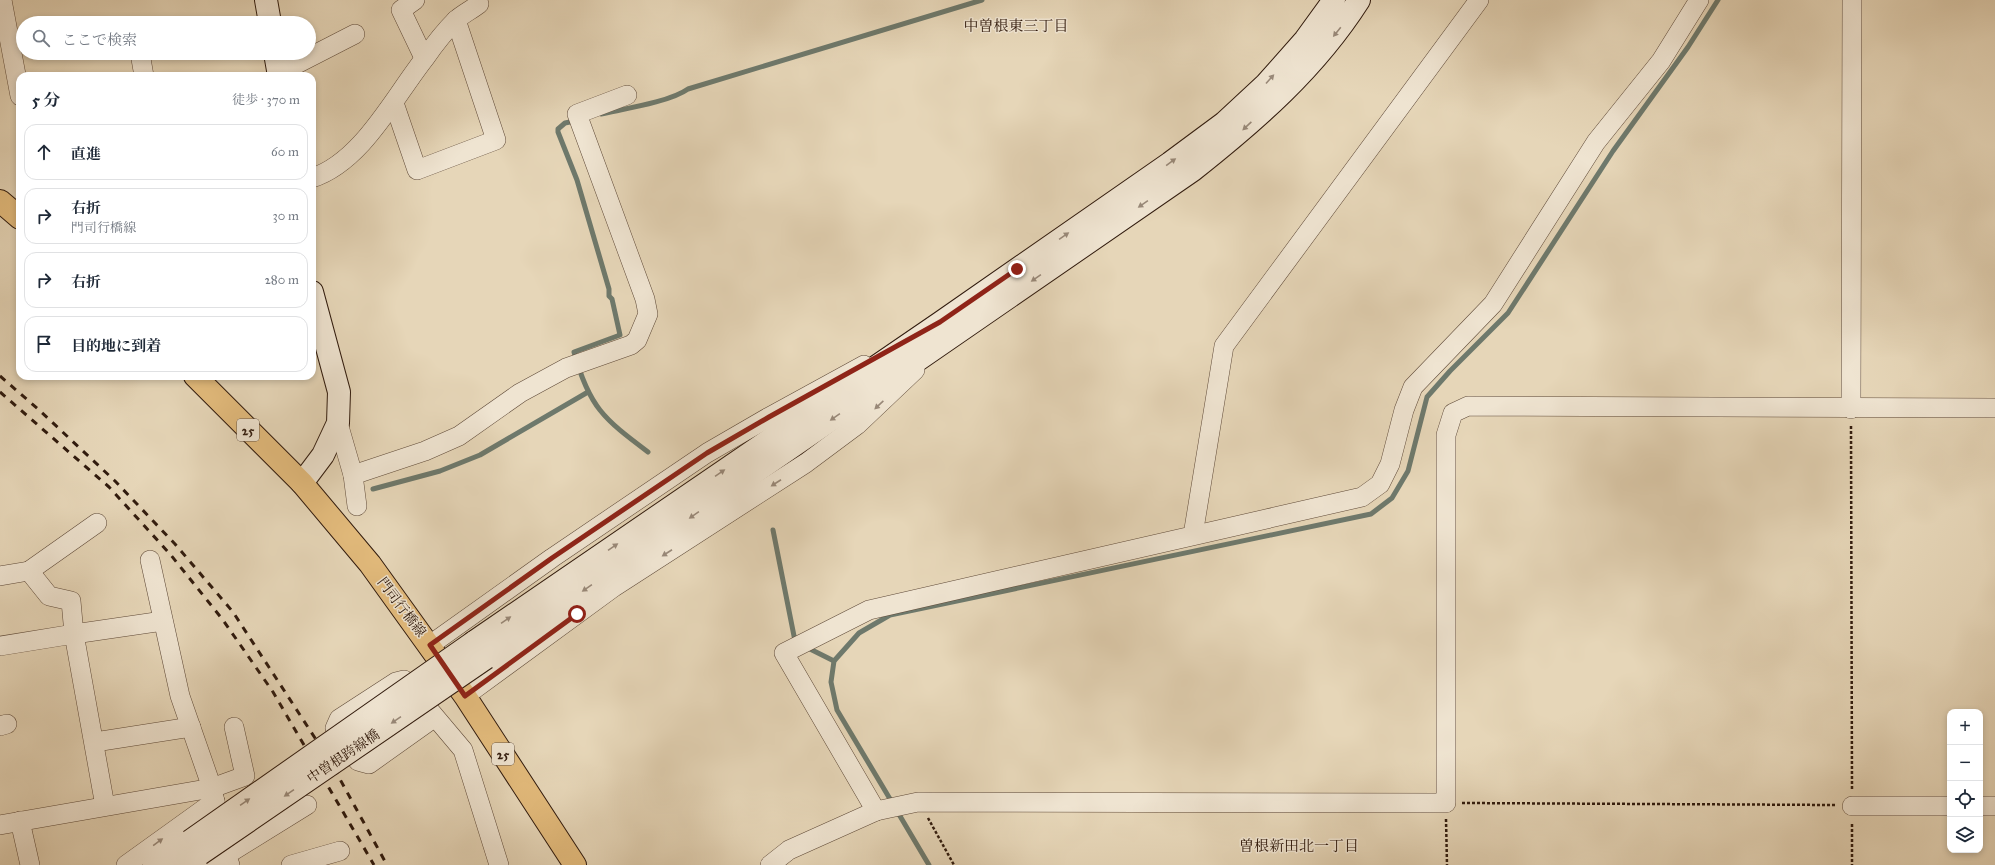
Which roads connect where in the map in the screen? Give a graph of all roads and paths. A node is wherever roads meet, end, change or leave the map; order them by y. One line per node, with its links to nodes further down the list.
1 (2, 0): 19 (street)
2 (266, 0): 10 (street)
3 (415, 0): 14 (street)
4 (1334, 0): 26 (street, one-way to 4)
5 (1359, 0): 26 (street, one-way to 26)
6 (1479, 0): 35 (street)
7 (1699, 0): 35 (street)
8 (1852, 0): 28 (street)
9 (479, 4): 11 (street)
10 (269, 16)
11 (456, 20): 14 (street); 21 (street)
12 (355, 34): 13 (street)
13 (316, 51)
14 (424, 58): 21 (street)
15 (141, 60): 18 (street)
16 (294, 60): 17 (street)
17 (278, 67)
18 (143, 72)
19 (16, 84)
20 (627, 95): 31 (street)
21 (394, 103): 22 (street)
22 (316, 177)
23 (0, 201): 24 (main road)
24 (16, 215)
25 (316, 307): 30 (street)
26 (944, 331): 41 (street); 43 (street, one-way to 43); 61 (street, 中曽根跨線橋, bridge)
27 (199, 380): 32 (main road, 門司行橋線 / 25)
28 (1851, 408): 29 (street); 50 (street); 53 (path)
29 (1995, 408)
30 (338, 423): 31 (street); 32 (street)
31 (353, 475): 33 (street)
32 (302, 483): 41 (main road, 門司行橋線 / 25)
33 (357, 506)
34 (97, 523): 37 (street)
35 (1193, 535): 57 (street)
36 (150, 560): 39 (street)
37 (29, 571): 38 (street); 40 (street)
38 (0, 576)
39 (163, 621): 40 (street); 45 (street)
40 (74, 634): 42 (street); 47 (street)
41 (430, 645): 43 (main road, 門司行橋線 / 25)
42 (0, 646)
43 (465, 696): 68 (main road, 門司行橋線 / 25)
44 (435, 717): 44 (street); 67 (street)
45 (191, 727): 47 (street); 48 (street)
46 (234, 727): 48 (street)
47 (95, 742): 52 (street)
48 (214, 795): 52 (street); 62 (street); 64 (street, one-way to 48)
49 (912, 803): 50 (street); 57 (street); 70 (path)
50 (1446, 803): 53 (path); 71 (path)
51 (307, 805): 62 (street)
52 (105, 806): 58 (street)
53 (1852, 806): 54 (street); 72 (path)
54 (1947, 806)
55 (1983, 806): 56 (street)
56 (1995, 806)
57 (880, 810): 69 (street)
58 (20, 821): 59 (street); 63 (street)
59 (0, 825)
60 (340, 851): 66 (street)
61 (196, 856): 62 (street); 65 (street, 中曽根跨線橋)
62 (228, 859)
63 (30, 865)
64 (126, 865)
65 (154, 865)
66 (291, 865)
67 (499, 865)
68 (575, 865)
69 (770, 865)
70 (954, 865)
71 (1447, 865)
72 (1852, 865)

